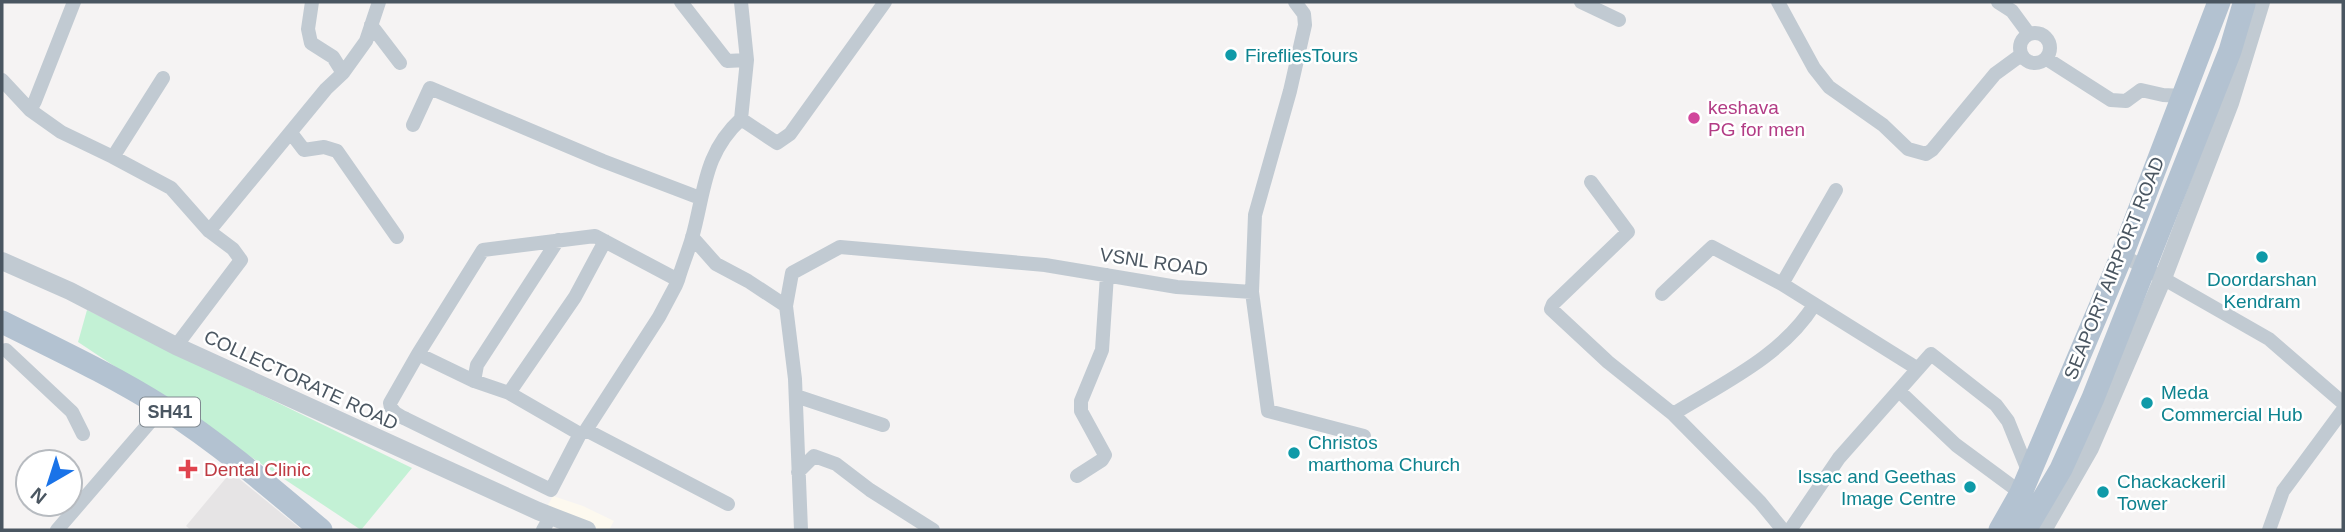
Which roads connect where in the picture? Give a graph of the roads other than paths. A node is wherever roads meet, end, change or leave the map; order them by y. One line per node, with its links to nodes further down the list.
1 (74, 2): 25 (street)
2 (312, 2): 21 (street)
3 (379, 2): 14 (street)
4 (681, 2): 19 (street)
5 (741, 2): 19 (street)
6 (885, 2): 26 (street)
7 (1297, 2): 44 (street)
8 (1581, 2): 13 (street)
9 (1778, 2): 17 (street)
10 (1998, 2): 16 (street)
11 (2219, 2): 15 (main road, SEAPORT AIRPORT ROAD)
12 (2251, 2): 15 (street); 40 (main road, SEAPORT AIRPORT ROAD)
13 (1619, 20)
14 (371, 25): 20 (street); 21 (street)
15 (2209, 29): 24 (main road, SEAPORT AIRPORT ROAD)
16 (2029, 34): 17 (street); 18 (street)
17 (2021, 55): 18 (street)
18 (2047, 58): 24 (street)
19 (747, 60): 26 (street)
20 (400, 63)
21 (343, 73): 28 (street)
22 (163, 78): 29 (street)
23 (2, 80): 25 (street)
24 (2183, 96): 38 (main road, SEAPORT AIRPORT ROAD)
25 (30, 110): 29 (street)
26 (741, 119): 32 (street)
27 (413, 125): 32 (street)
28 (291, 132): 33 (street); 34 (street)
29 (113, 157): 33 (street)
30 (1591, 183): 60 (street)
31 (1836, 190): 43 (street)
32 (700, 198): 35 (street)
33 (209, 231): 49 (street)
34 (397, 237)
35 (692, 237): 42 (street); 47 (street)
36 (558, 240): 37 (street); 51 (street); 53 (street)
37 (605, 242): 42 (street); 55 (street)
38 (2122, 255): 40 (street); 67 (main road, SEAPORT AIRPORT ROAD)
39 (2, 261): 49 (street, COLLECTORATE ROAD)
40 (2155, 273): 57 (street); 78 (main road, SEAPORT AIRPORT ROAD); 79 (street)
41 (1108, 275): 44 (street, VSNL ROAD); 47 (street, VSNL ROAD); 66 (street)
42 (678, 280): 62 (street)
43 (1782, 284): 45 (street); 46 (street)
44 (1252, 292): 64 (street)
45 (1662, 294)
46 (1814, 305): 52 (street); 60 (street)
47 (786, 306): 56 (street)
48 (11, 327): 50 (street); 58 (main road, SH41)
49 (176, 346): 69 (street, COLLECTORATE ROAD)
50 (4, 353): 63 (street)
51 (418, 354): 53 (street); 62 (street)
52 (1918, 369): 54 (street); 67 (street)
53 (474, 381): 55 (street)
54 (1899, 391): 67 (street); 76 (street)
55 (509, 393): 62 (street)
56 (796, 396): 61 (street); 65 (street)
57 (2343, 403)
58 (163, 407): 70 (street); 71 (main road, SH41)
59 (2343, 410): 80 (street)
60 (1673, 414): 75 (street)
61 (883, 425)
62 (583, 432): 68 (street)
63 (83, 434)
64 (1364, 436)
65 (798, 472): 73 (street); 74 (street)
66 (1077, 476)
67 (2025, 483): 77 (main road, SEAPORT AIRPORT ROAD)
68 (728, 504)
69 (547, 523): 72 (street, COLLECTORATE ROAD)
70 (57, 530)
71 (321, 530)
72 (587, 530)
73 (801, 530)
74 (933, 530)
75 (1783, 530)
76 (1790, 530)
77 (2000, 530)
78 (2025, 530)
79 (2043, 530)
80 (2269, 530)

